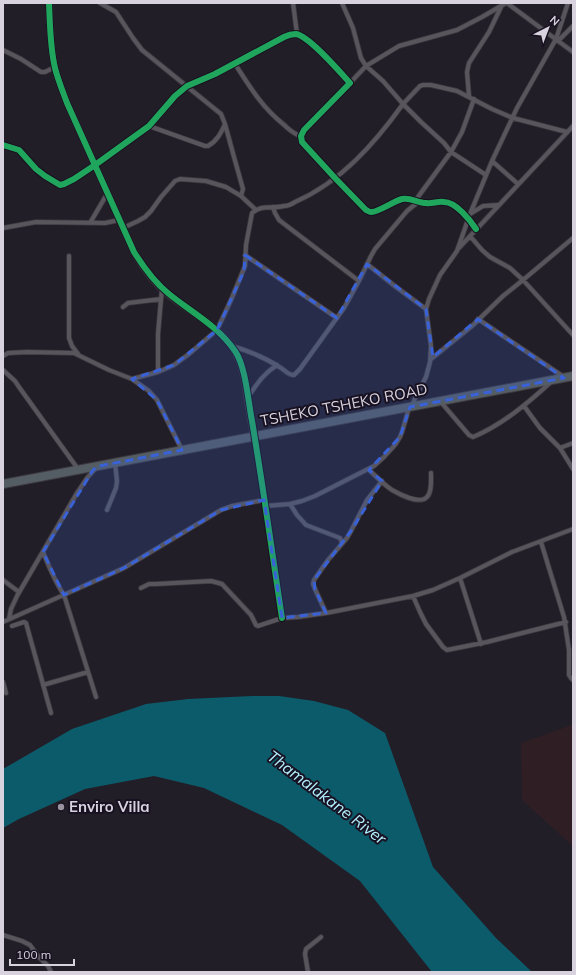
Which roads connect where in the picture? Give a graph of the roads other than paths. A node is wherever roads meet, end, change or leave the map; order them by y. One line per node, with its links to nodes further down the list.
1 (49, 3): 14 (street)
2 (100, 3): 16 (street)
3 (293, 3): 8 (street)
4 (342, 3): 13 (street)
5 (568, 3): 9 (street)
6 (505, 4): 9 (street); 13 (street); 17 (street)
7 (573, 26): 9 (street)
8 (298, 34): 12 (street); 15 (street)
9 (557, 40): 11 (street); 20 (street)
10 (3, 50): 14 (street)
11 (573, 52)
12 (235, 64): 16 (street); 25 (street)
13 (366, 66): 15 (street); 19 (street)
14 (55, 67): 29 (street)
15 (350, 83): 25 (street)
16 (188, 86): 21 (street); 22 (street)
17 (469, 96): 18 (street); 19 (street)
18 (474, 100): 20 (street); 27 (street)
19 (404, 104): 27 (street); 31 (street)
20 (512, 118): 24 (street); 28 (street)
21 (225, 124): 22 (street); 34 (street)
22 (149, 126): 29 (street)
23 (573, 126): 24 (street)
24 (567, 132): 32 (street)
25 (301, 136): 31 (street)
26 (3, 145): 29 (street)
27 (451, 152): 30 (street); 35 (street)
28 (492, 161): 30 (street); 32 (street)
29 (95, 165): 33 (street)
30 (486, 175): 39 (street)
31 (334, 178): 35 (street); 37 (street)
32 (518, 184): 36 (street)
33 (107, 194): 40 (street); 41 (street)
34 (242, 196): 38 (street); 43 (street)
35 (417, 201): 39 (street); 50 (street)
36 (498, 205): 39 (street); 44 (street)
37 (273, 207): 38 (street); 52 (street)
38 (256, 210): 48 (street)
39 (469, 216): 44 (street); 47 (street)
40 (119, 220): 41 (street); 43 (street)
41 (90, 223): 42 (street)
42 (3, 228)
43 (123, 228): 53 (street)
44 (476, 229): 45 (street)
45 (470, 236): 47 (street); 51 (street)
46 (573, 238): 51 (street)
47 (457, 250): 56 (street)
48 (246, 255): 57 (street); 59 (street)
49 (69, 256): 62 (street)
50 (367, 264): 52 (street); 56 (street)
51 (524, 280): 58 (street); 60 (street)
52 (359, 281): 57 (street)
53 (162, 288): 54 (street); 59 (street)
54 (161, 299): 55 (street); 67 (street)
55 (123, 307)
56 (426, 308): 64 (street)
57 (336, 318): 65 (street)
58 (478, 319): 64 (street); 69 (street)
59 (217, 330): 61 (street); 67 (street)
60 (573, 335)
61 (232, 346): 65 (street); 72 (street)
62 (78, 355): 63 (street); 70 (street)
63 (3, 356)
64 (431, 358): 75 (street)
65 (278, 365): 72 (street)
66 (3, 370): 82 (street)
67 (158, 372): 70 (street)
68 (573, 376): 69 (highway, TSHEKO TSHEKO ROAD)
69 (564, 378): 71 (highway, TSHEKO TSHEKO ROAD)
70 (132, 379): 79 (street)
71 (553, 380): 73 (highway, TSHEKO TSHEKO ROAD); 74 (street)
72 (248, 398): 76 (street)
73 (440, 401): 74 (street); 75 (highway, TSHEKO TSHEKO ROAD)
74 (524, 406): 78 (street)
75 (411, 407): 76 (highway, TSHEKO TSHEKO ROAD); 83 (street)
76 (254, 437): 79 (highway, TSHEKO TSHEKO ROAD); 88 (street)
77 (573, 443): 78 (street)
78 (560, 448): 84 (street)
79 (182, 450): 80 (highway, TSHEKO TSHEKO ROAD)
80 (115, 463): 81 (highway, TSHEKO TSHEKO ROAD); 91 (street)
81 (98, 466): 82 (highway, TSHEKO TSHEKO ROAD); 95 (street)
82 (78, 469): 87 (highway, TSHEKO TSHEKO ROAD)
83 (368, 469): 86 (street); 89 (street)
84 (573, 469)
85 (431, 472): 86 (street)
86 (382, 481): 94 (street)
87 (3, 484)
88 (264, 500): 90 (street); 100 (street)
89 (290, 504): 90 (street); 94 (street)
90 (265, 506): 103 (street)
91 (107, 510)
92 (573, 529): 93 (street)
93 (541, 542): 96 (street); 106 (street)
94 (342, 543): 102 (street)
95 (43, 552): 99 (street); 100 (street)
96 (460, 578): 101 (street); 108 (street)
97 (3, 580): 99 (street)
98 (141, 588): 103 (street)
99 (19, 592): 104 (street)
100 (64, 595): 104 (street); 109 (street)
101 (413, 596): 102 (street); 108 (street)
102 (326, 613): 103 (street)
103 (282, 618)
104 (10, 619): 105 (street)
105 (3, 622)
106 (566, 622): 108 (street); 110 (street)
107 (12, 626): 112 (street)
108 (481, 644)
109 (88, 672): 112 (street); 114 (street)
110 (573, 680)
111 (3, 682): 113 (street)
112 (43, 685): 115 (street)
113 (6, 693)
114 (96, 697)
115 (51, 713)
116 (3, 934): 118 (street)
117 (321, 937): 119 (street)
118 (51, 972)
119 (308, 972)

